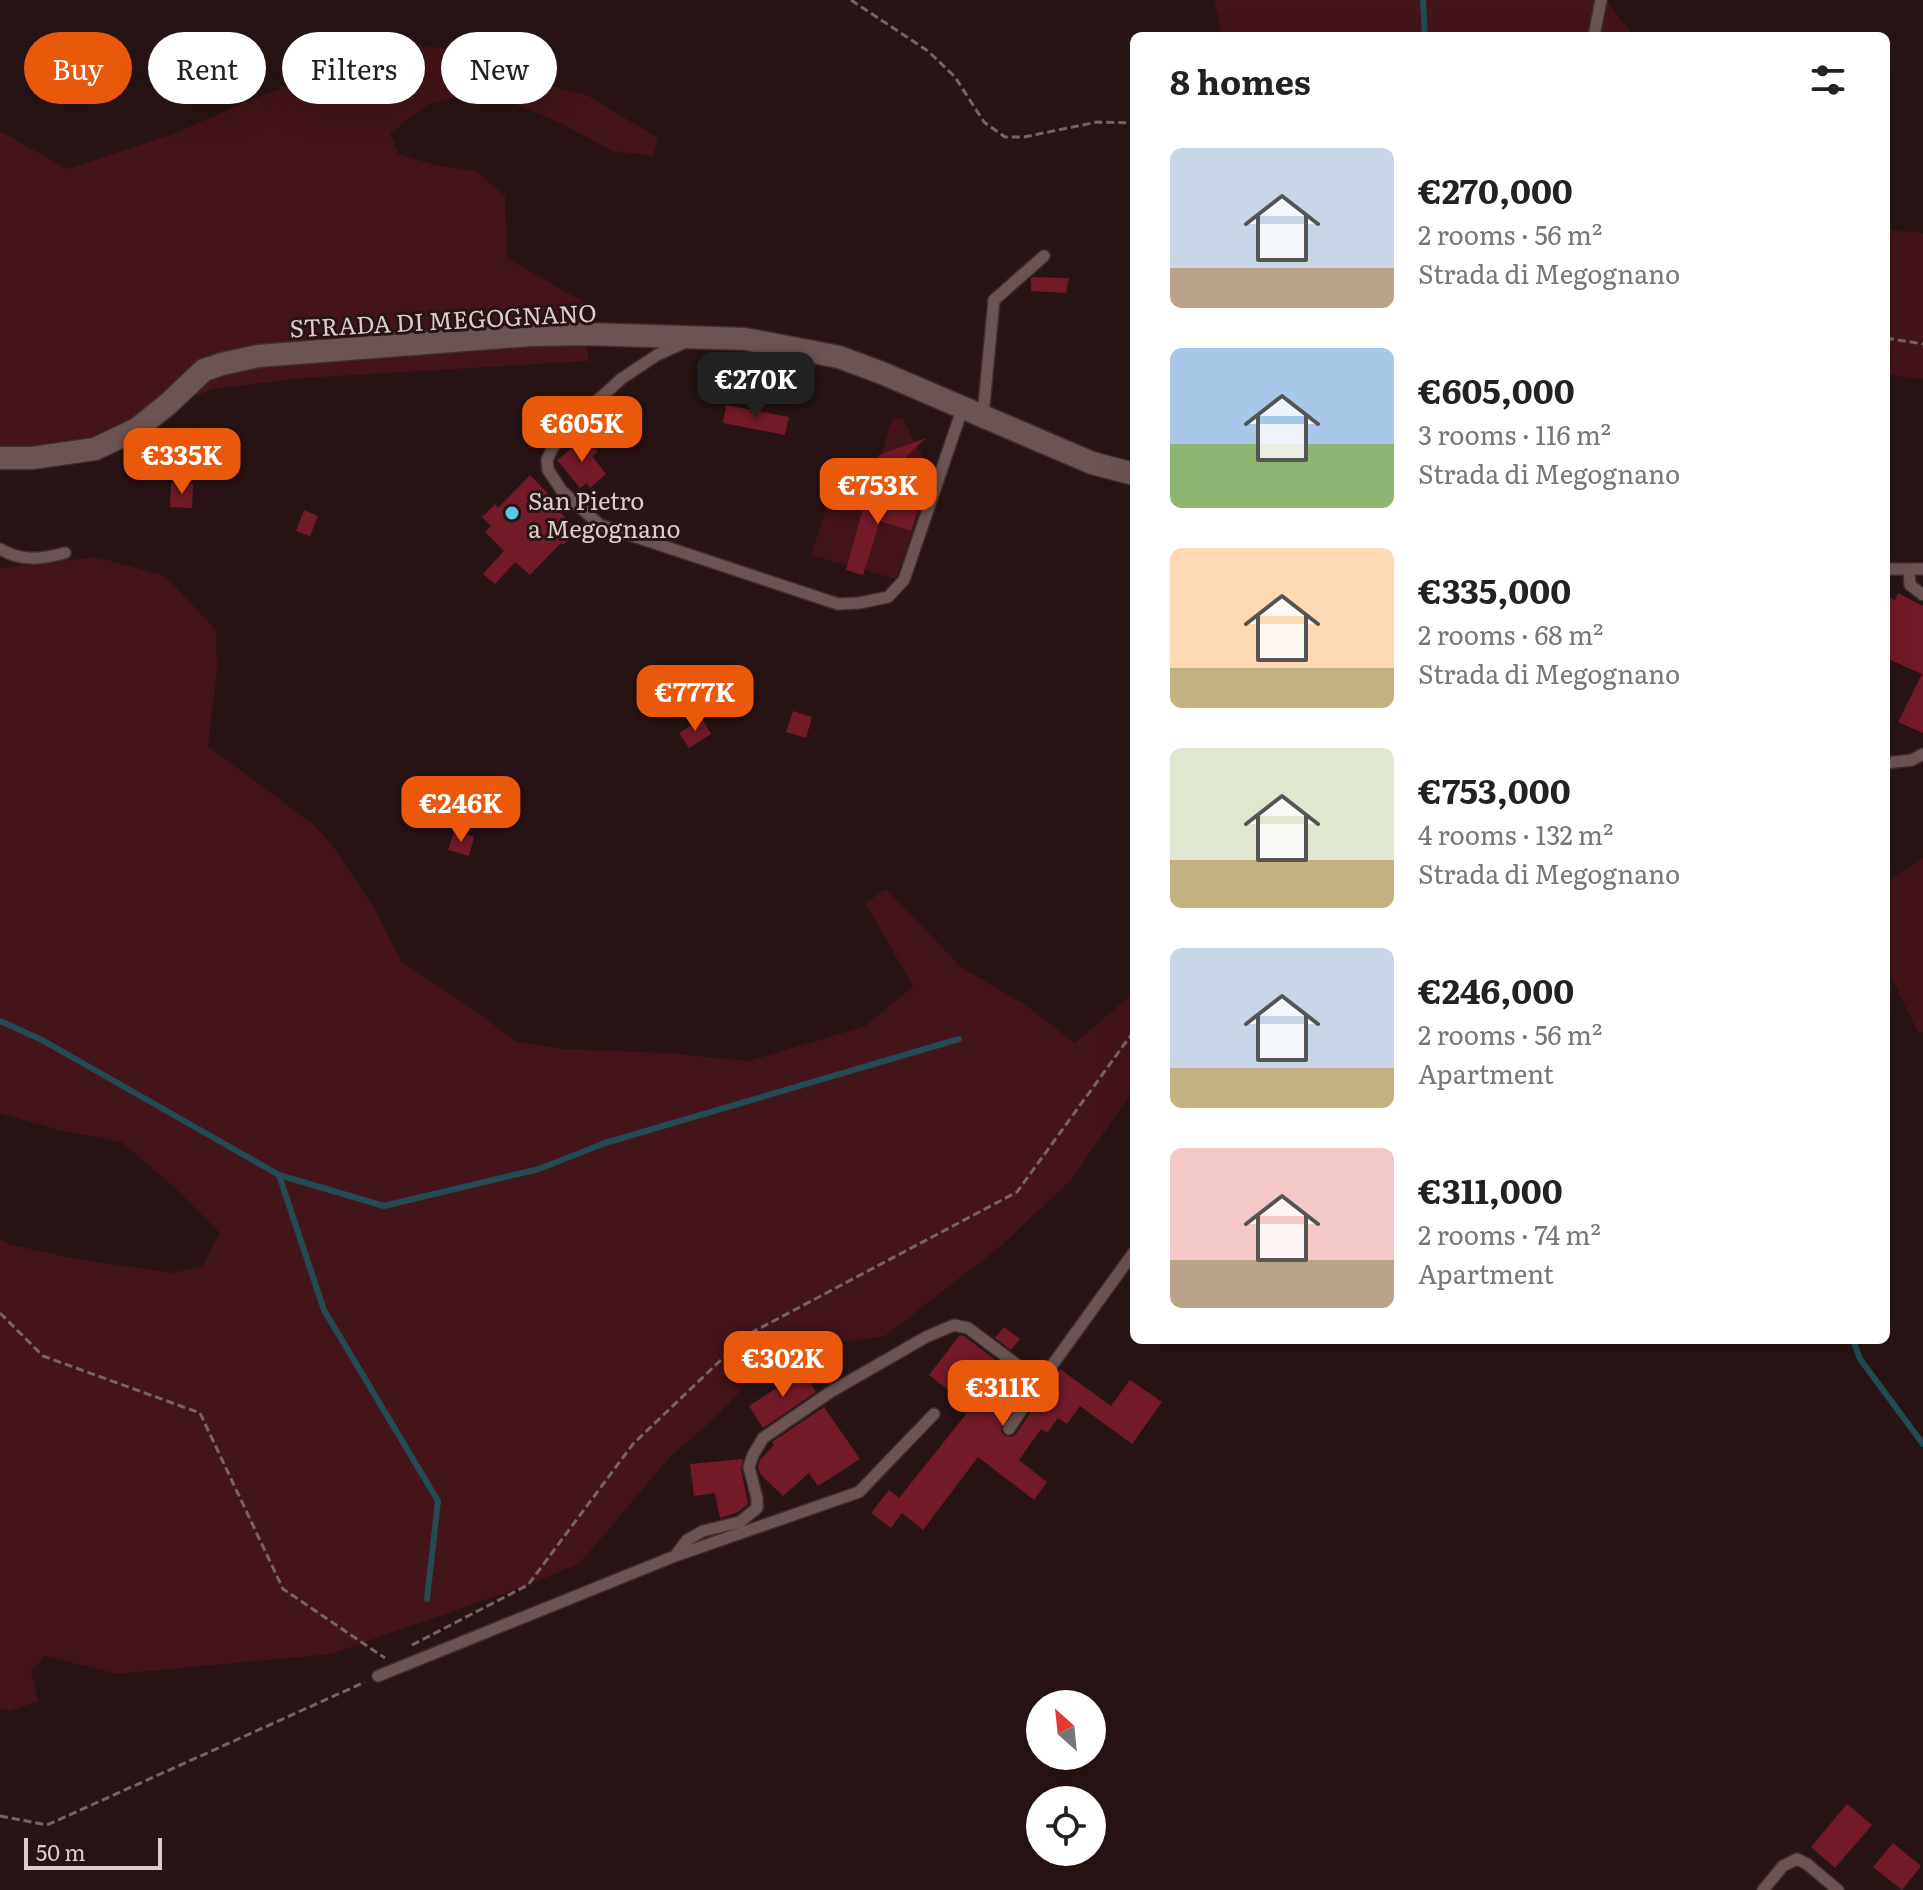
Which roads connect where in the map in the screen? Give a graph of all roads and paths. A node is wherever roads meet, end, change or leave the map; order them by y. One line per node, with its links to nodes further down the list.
1 (851, 0): 4 (path)
2 (1601, 0): 3 (lane)
3 (1595, 32)
4 (1130, 123)
5 (1044, 256): 9 (lane)
6 (697, 337): 9 (street, STRADA DI MEGOGNANO); 9 (lane); 10 (street, STRADA DI MEGOGNANO)
7 (1890, 339): 8 (path)
8 (1923, 344)
9 (973, 411): 11 (street, STRADA DI MEGOGNANO)
10 (0, 458)
11 (1130, 473)
12 (0, 549): 13 (lane)
13 (65, 553)
14 (1890, 569): 16 (lane)
15 (1923, 569): 16 (lane)
16 (1909, 570): 17 (lane)
17 (1923, 595)
18 (1923, 754): 19 (lane)
19 (1890, 763)
20 (1130, 1037): 27 (path)
21 (1130, 1258): 23 (lane)
22 (0, 1313): 28 (path)
23 (1040, 1382): 25 (lane); 26 (lane)
24 (934, 1414): 26 (lane)
25 (1009, 1429)
26 (675, 1556): 28 (lane)
27 (411, 1645)
28 (378, 1676): 29 (path)
29 (0, 1816)
30 (1763, 1890): 31 (lane)
31 (1838, 1890)

